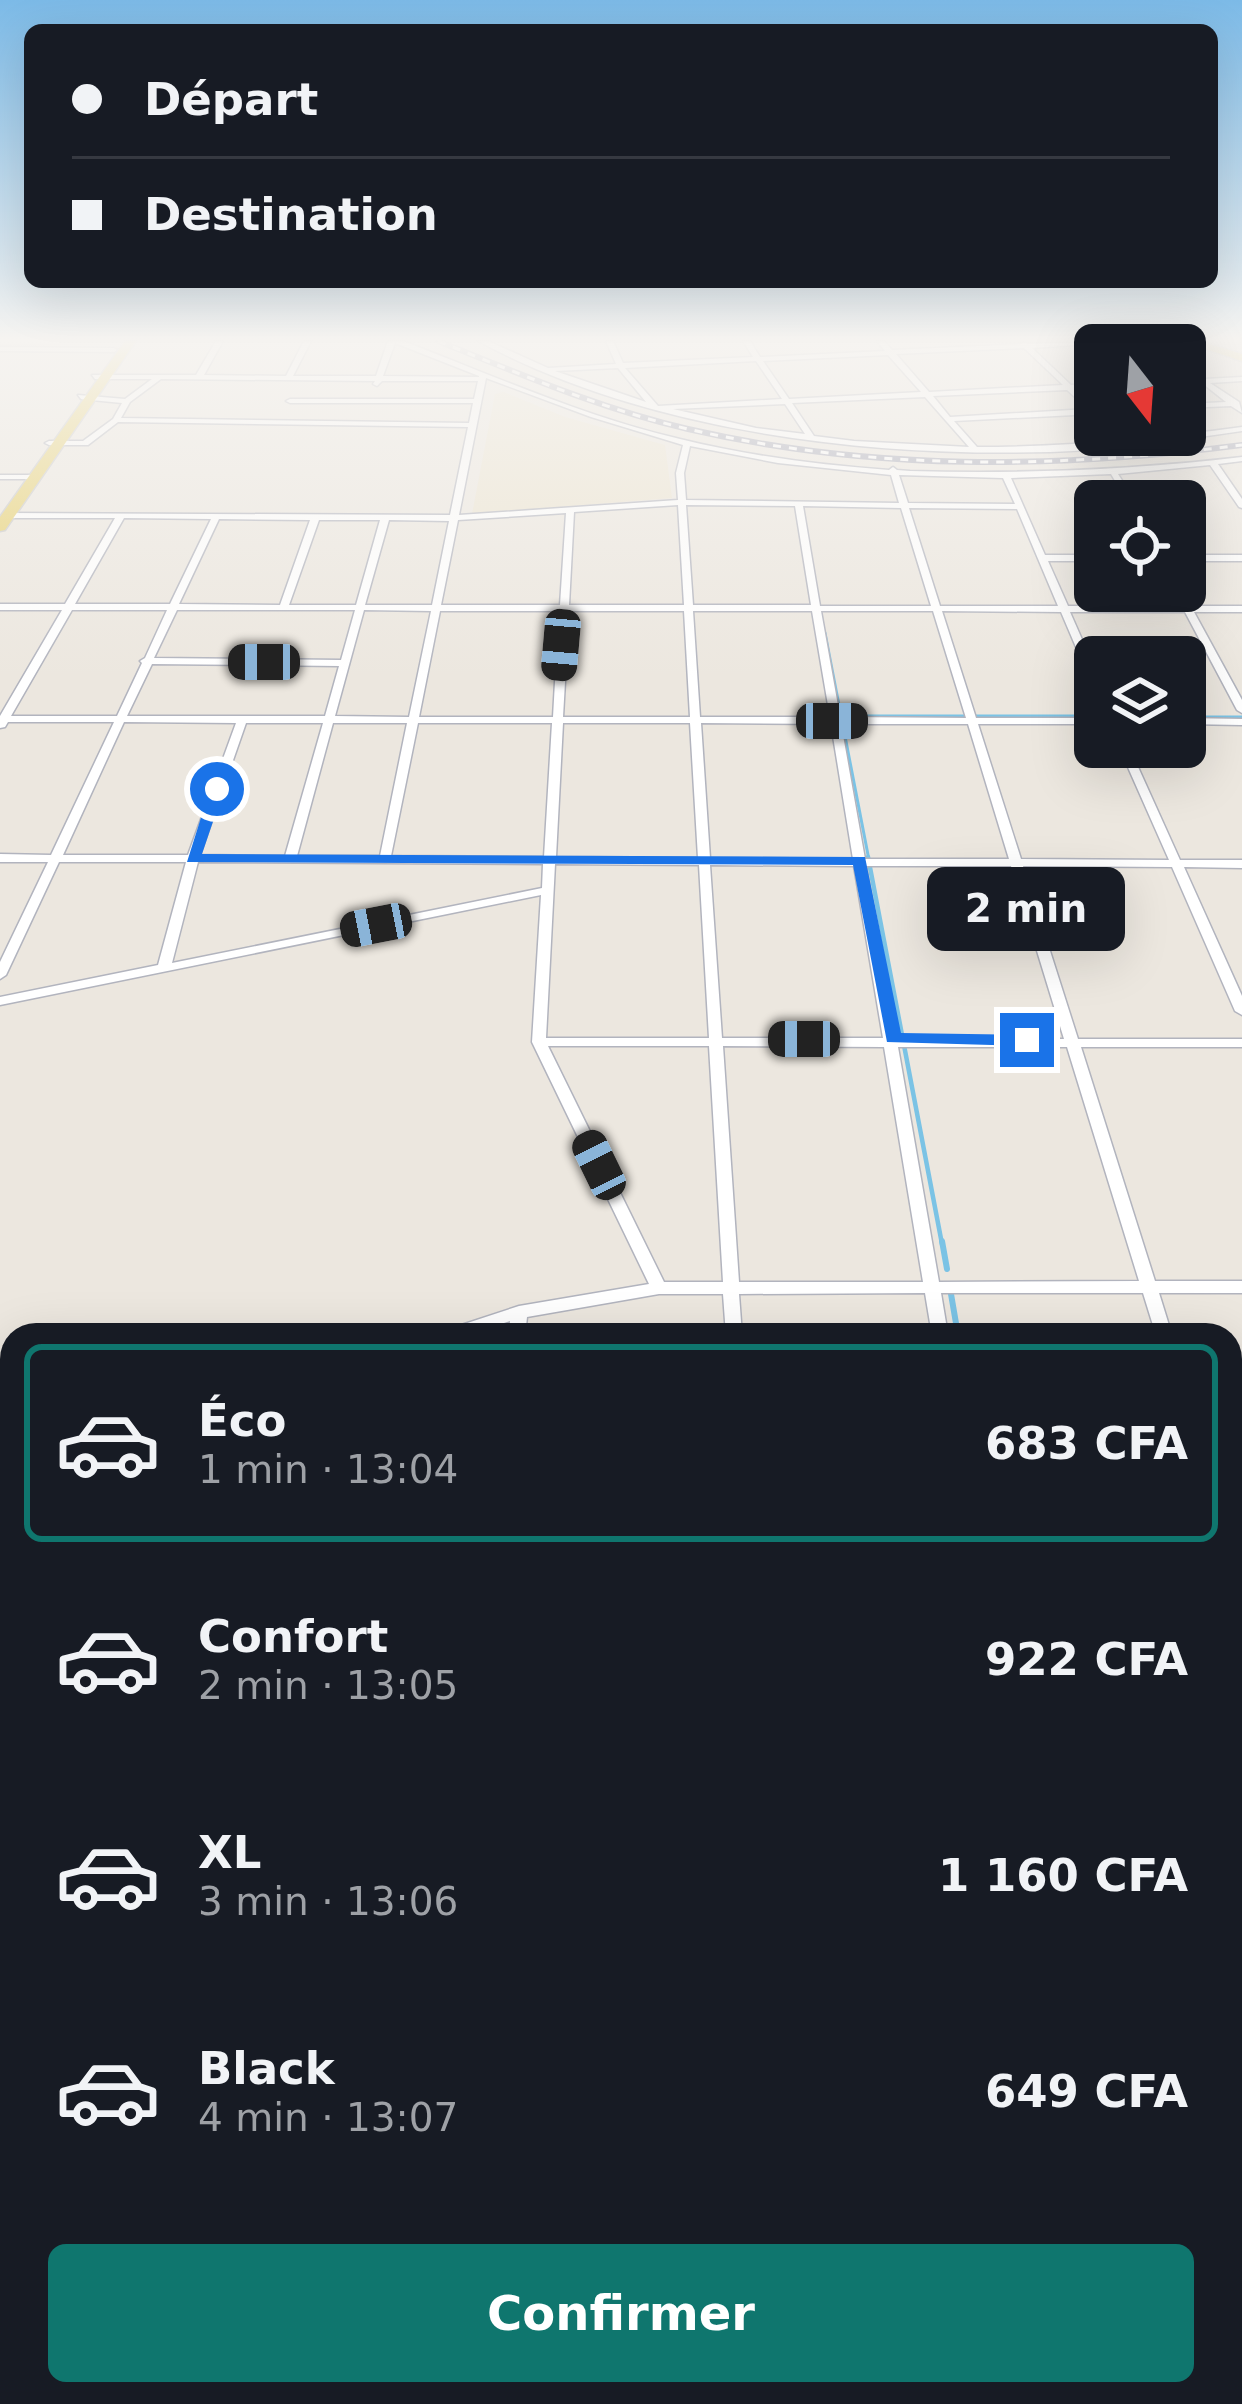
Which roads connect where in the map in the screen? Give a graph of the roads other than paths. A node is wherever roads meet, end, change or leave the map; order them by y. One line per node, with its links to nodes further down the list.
1 (47, 453): 11 (main road)
2 (467, 453): 24 (street)
3 (683, 453): 13 (street)
4 (740, 453): 7 (street)
5 (1242, 459): 6 (street)
6 (1213, 463): 8 (street); 15 (street)
7 (893, 470): 9 (street); 16 (street)
8 (1112, 470): 9 (street); 12 (street)
9 (1006, 475): 17 (street)
10 (0, 477): 11 (street)
11 (30, 477): 21 (main road)
12 (1118, 480)
13 (685, 502): 14 (street); 18 (street); 33 (street)
14 (798, 502): 16 (street); 36 (street)
15 (1242, 505)
16 (905, 506): 17 (street); 37 (street)
17 (1021, 507): 25 (street)
18 (570, 509): 24 (street); 32 (street)
19 (120, 517): 20 (street); 21 (street); 30 (street)
20 (216, 517): 22 (street); 31 (street)
21 (3, 518)
22 (315, 518): 23 (street); 34 (street)
23 (385, 518): 24 (street); 39 (street)
24 (454, 518): 35 (street)
25 (1044, 558): 26 (street); 40 (street)
26 (1074, 558)
27 (1206, 558): 28 (street)
28 (1242, 558)
29 (0, 607): 30 (street)
30 (69, 607): 31 (street); 57 (street)
31 (172, 608): 34 (street); 45 (street)
32 (564, 608): 33 (street); 35 (street); 52 (street)
33 (692, 608): 36 (street); 53 (street)
34 (283, 609): 39 (street)
35 (435, 609): 39 (street); 51 (street)
36 (815, 609): 37 (street); 54 (street)
37 (937, 609): 40 (street); 55 (street)
38 (1206, 609): 42 (street)
39 (358, 610): 46 (street)
40 (1064, 610): 41 (street); 44 (street)
41 (1074, 610)
42 (1242, 610)
43 (1189, 612): 47 (street)
44 (1076, 636)
45 (146, 662): 46 (street); 48 (street)
46 (343, 663): 50 (street)
47 (1242, 710)
48 (120, 719): 49 (street); 57 (street); 62 (street)
49 (242, 719): 50 (street); 63 (street)
50 (329, 719): 51 (street); 64 (street)
51 (414, 719): 52 (street); 65 (street)
52 (555, 719): 53 (street); 66 (street)
53 (698, 720): 54 (street); 68 (street)
54 (832, 721): 55 (street); 67 (street)
55 (972, 721): 56 (street); 69 (street)
56 (1074, 721)
57 (2, 722)
58 (1206, 722): 59 (street)
59 (1242, 722)
60 (1133, 768): 70 (street)
61 (0, 858): 62 (street)
62 (55, 859): 63 (street); 74 (street)
63 (193, 859): 64 (street); 73 (street)
64 (290, 859): 65 (street)
65 (385, 859): 66 (street)
66 (546, 860): 68 (street); 72 (street)
67 (860, 860): 68 (street); 69 (street); 77 (street)
68 (703, 862): 78 (street)
69 (1017, 862): 70 (street); 79 (street)
70 (1176, 864): 71 (street); 76 (street)
71 (1242, 864)
72 (544, 891): 73 (street); 80 (street)
73 (164, 968): 75 (street)
74 (0, 975)
75 (0, 1001)
76 (1242, 1011)
77 (893, 1038): 78 (street); 79 (street); 82 (street)
78 (714, 1039): 80 (street); 86 (street)
79 (1071, 1041): 81 (street); 83 (street)
80 (539, 1042): 85 (street)
81 (1242, 1042)
82 (931, 1286): 83 (street); 86 (street); 91 (street)
83 (1149, 1286): 84 (street); 92 (street)
84 (1242, 1286)
85 (659, 1288): 86 (street); 87 (street)
86 (732, 1288): 90 (street)
87 (519, 1312): 88 (street); 89 (street)
88 (486, 1323)
89 (518, 1323)
90 (733, 1323)
91 (938, 1323)
92 (1160, 1323)

